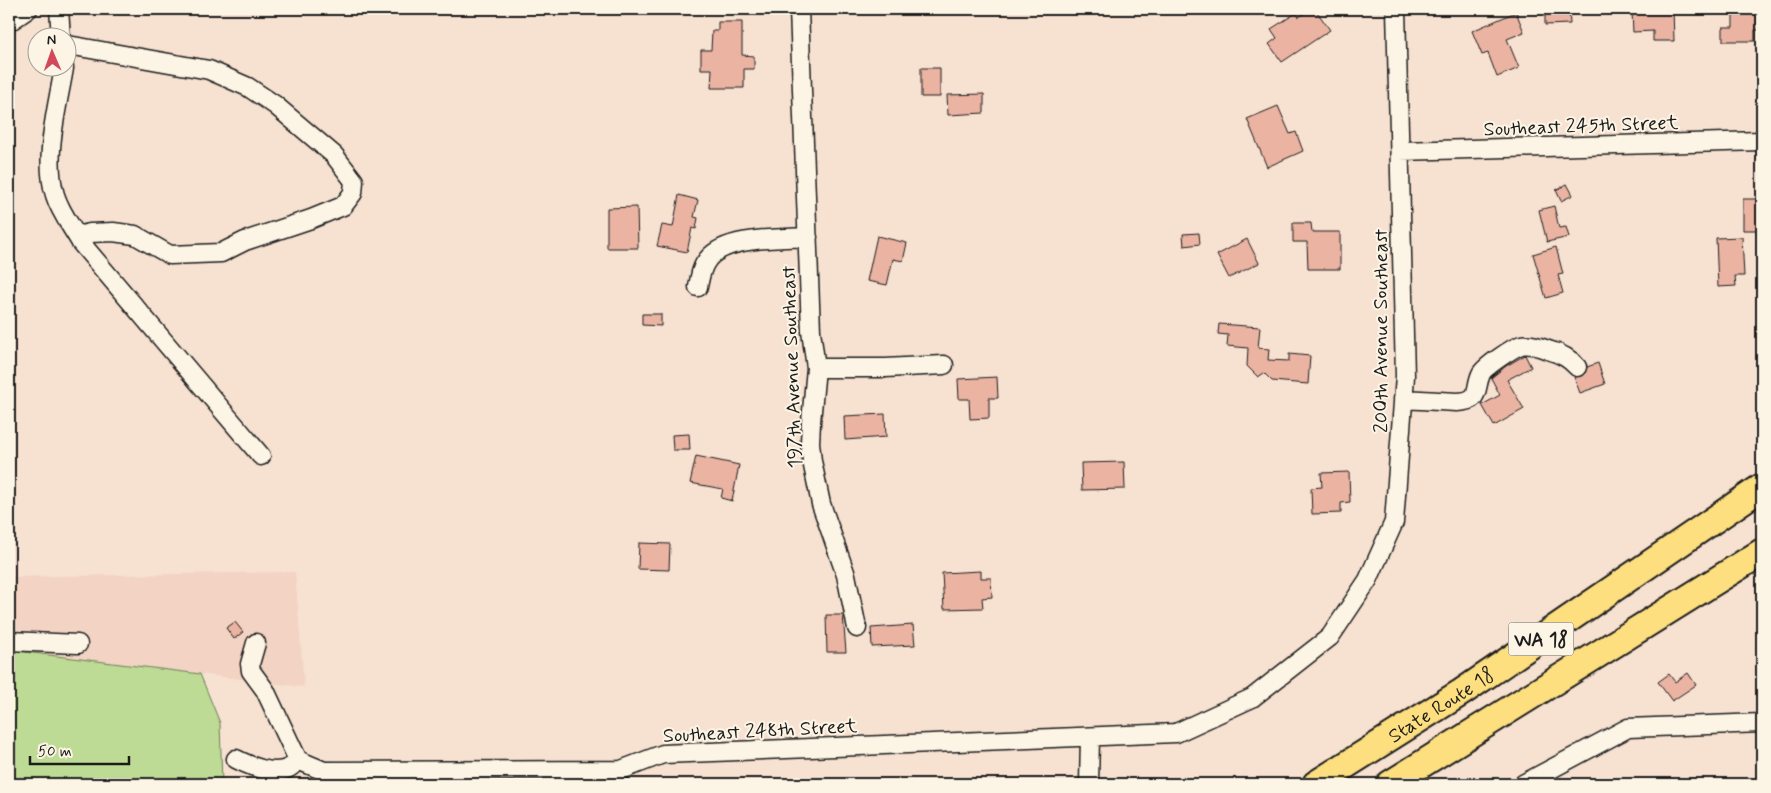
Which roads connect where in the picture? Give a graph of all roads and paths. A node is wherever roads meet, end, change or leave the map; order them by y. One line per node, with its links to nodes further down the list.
1 (28, 9): 5 (street)
2 (58, 9): 6 (street)
3 (799, 9): 12 (street, 197th Avenue Southeast)
4 (1396, 9): 10 (street, 200th Avenue Southeast)
5 (9, 22)
6 (60, 28)
7 (78, 47): 11 (street)
8 (62, 78): 11 (street)
9 (1762, 141): 10 (street, Southeast 245th Street)
10 (1400, 151): 17 (street, 200th Avenue Southeast)
11 (77, 236): 18 (street)
12 (808, 237): 13 (street); 16 (street, 197th Avenue Southeast)
13 (698, 287)
14 (944, 365): 16 (street)
15 (1576, 367): 17 (street)
16 (816, 368): 21 (street, 197th Avenue Southeast)
17 (1403, 399): 22 (street, 200th Avenue Southeast)
18 (261, 456)
19 (1762, 487): 31 (highway, State Route 18 / WA 18)
20 (1762, 552): 32 (highway, State Route 18 / WA 18)
21 (857, 628)
22 (1330, 637): 27 (street, Southeast 248th Street)
23 (9, 641): 25 (street)
24 (256, 643): 29 (street)
25 (78, 644)
26 (1762, 723): 33 (street)
27 (1090, 737): 29 (street, Southeast 248th Street); 30 (street)
28 (236, 759): 29 (street)
29 (298, 760)
30 (1090, 784)
31 (1316, 784)
32 (1390, 784)
33 (1523, 784)

